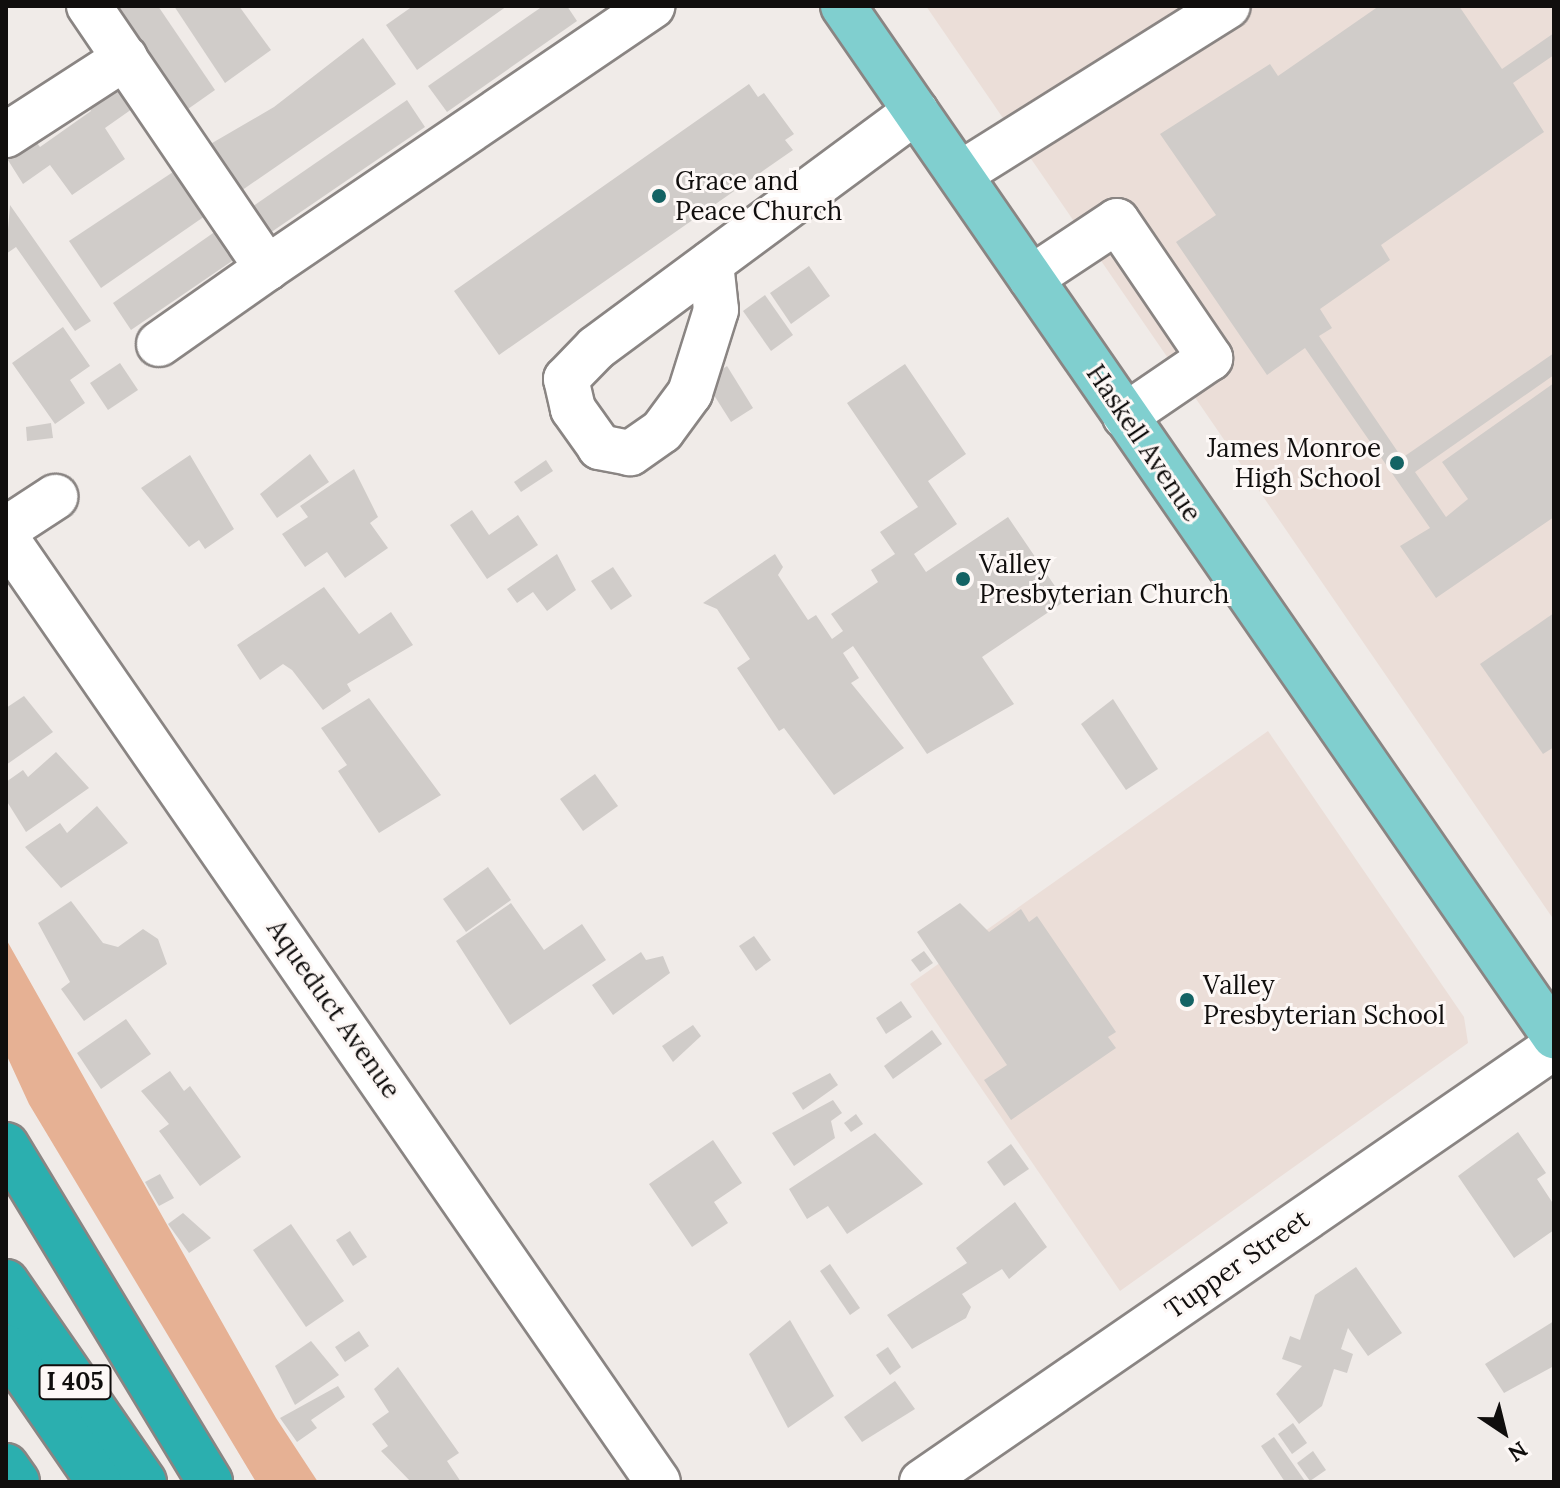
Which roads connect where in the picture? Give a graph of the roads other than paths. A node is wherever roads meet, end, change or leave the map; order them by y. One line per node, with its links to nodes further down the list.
1 (89, 6): 6 (street)
2 (652, 6): 5 (street)
3 (843, 6): 7 (main road, Haskell Avenue)
4 (1228, 6): 9 (street)
5 (600, 20): 11 (street)
6 (125, 58): 8 (street); 11 (street)
7 (916, 111): 9 (main road, Haskell Avenue); 10 (street)
8 (6, 135)
9 (960, 174): 12 (main road, Haskell Avenue)
10 (711, 263)
11 (267, 268): 13 (street)
12 (1031, 278): 14 (main road, Haskell Avenue); 14 (street)
13 (159, 344)
14 (1125, 416): 18 (main road, Haskell Avenue)
15 (55, 497): 16 (street)
16 (6, 529)
17 (6, 538): 30 (street, Aqueduct Avenue)
18 (1554, 1036)
19 (1554, 1047): 31 (street, Tupper Street)
20 (6, 1145): 29 (highway)
21 (6, 1282): 28 (highway, I 405)
22 (6, 1347): 27 (highway)
23 (6, 1387): 26 (highway)
24 (6, 1466): 25 (highway)
25 (17, 1482)
26 (72, 1482)
27 (99, 1482)
28 (144, 1482)
29 (210, 1482)
30 (658, 1482)
31 (922, 1482)

